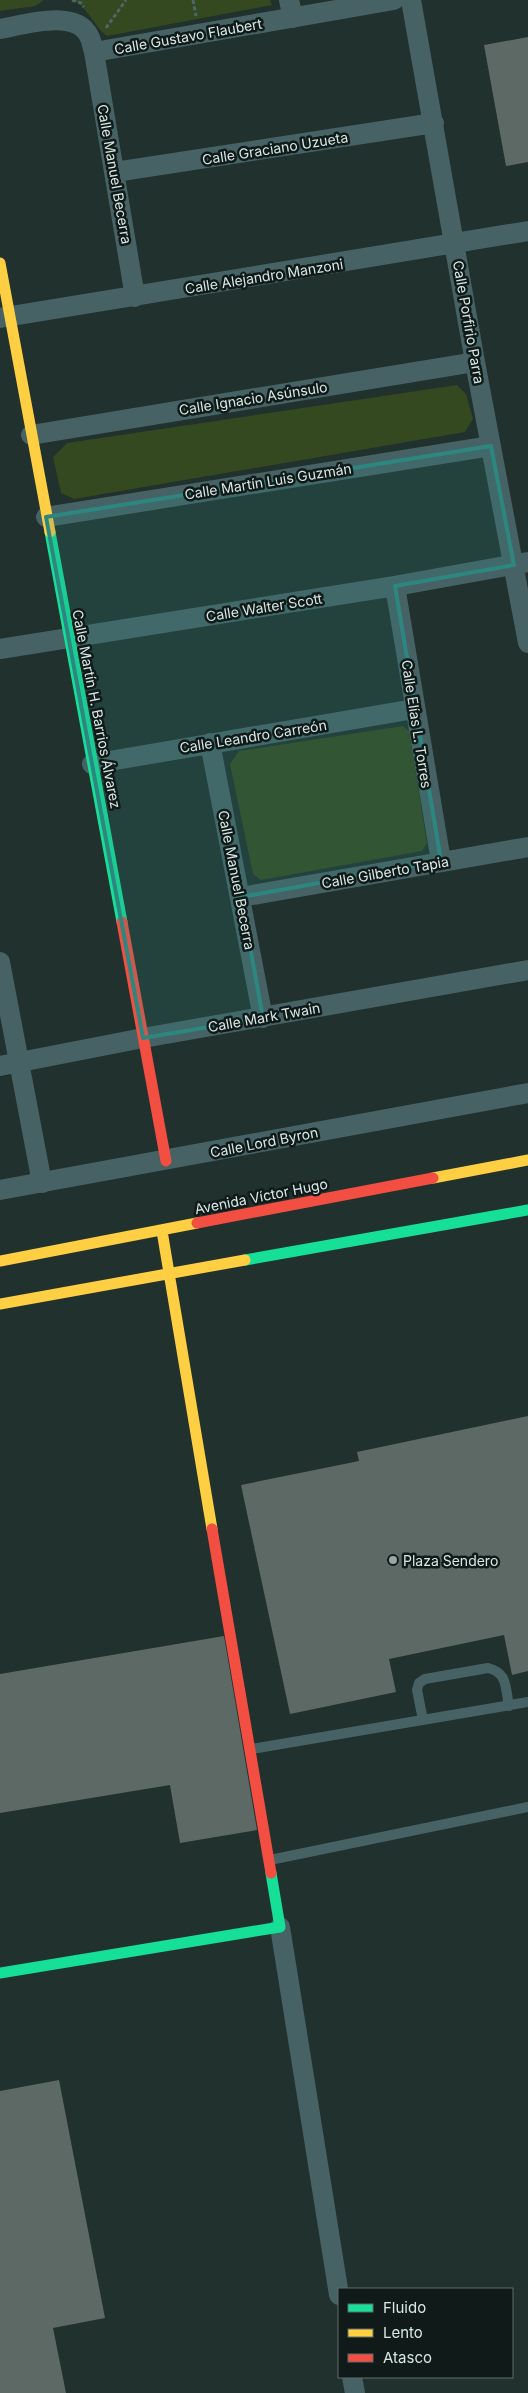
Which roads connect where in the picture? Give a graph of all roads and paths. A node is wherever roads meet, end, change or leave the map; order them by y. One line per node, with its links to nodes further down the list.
1 (126, 0): 8 (path)
2 (192, 0): 6 (path)
3 (394, 0): 5 (street, Calle Gustavo Flaubert)
4 (411, 0): 10 (street, Calle Porfirio Parra)
5 (291, 9): 9 (street, Calle Gustavo Flaubert)
6 (197, 19)
7 (0, 29): 9 (street)
8 (102, 33)
9 (94, 52): 11 (street, Calle Manuel Becerra)
10 (434, 124): 11 (street, Calle Graciano Uzueta); 13 (street, Calle Porfirio Parra)
11 (115, 172): 15 (street, Calle Manuel Becerra)
12 (528, 231): 13 (street, Calle Alejandro Manzoni)
13 (456, 244): 15 (street, Calle Alejandro Manzoni); 17 (street, Calle Porfirio Parra)
14 (0, 263): 16 (street, Calle Martín H. Barrios Álvarez)
15 (135, 297): 16 (street, Calle Alejandro Manzoni)
16 (4, 318): 18 (street, Calle Martín H. Barrios Álvarez)
17 (475, 362): 18 (street, Calle Ignacio Asúnsulo); 19 (street, Calle Porfirio Parra)
18 (31, 435): 20 (street, Calle Martín H. Barrios Álvarez)
19 (491, 446): 20 (street, Calle Martín Luis Guzmán); 21 (street, Calle Porfirio Parra)
20 (46, 517): 23 (street, Calle Martín H. Barrios Álvarez)
21 (521, 564): 22 (street, Calle Walter Scott); 24 (street, Calle Porfirio Parra)
22 (395, 586): 23 (street, Calle Walter Scott); 26 (street, Calle Elías L. Torres)
23 (68, 638): 25 (street, Calle Walter Scott); 28 (street, Calle Martín H. Barrios Álvarez)
24 (528, 643)
25 (0, 649)
26 (414, 710): 27 (street, Calle Leandro Carreón); 30 (street, Calle Elías L. Torres)
27 (210, 743): 28 (street, Calle Leandro Carreón); 31 (street, Calle Manuel Becerra)
28 (92, 764): 35 (street, Calle Martín H. Barrios Álvarez)
29 (528, 848): 30 (street, Calle Gilberto Tapia)
30 (440, 861): 31 (street, Calle Gilberto Tapia)
31 (241, 897): 34 (street, Calle Manuel Becerra)
32 (0, 962): 36 (street)
33 (528, 970): 34 (street, Calle Mark Twain)
34 (263, 1018): 35 (street, Calle Mark Twain)
35 (143, 1038): 36 (street, Calle Mark Twain); 38 (street, Calle Martín H. Barrios Álvarez)
36 (9, 1064): 40 (street)
37 (528, 1093): 38 (street, Calle Lord Byron)
38 (166, 1160): 40 (street, Calle Lord Byron)
39 (528, 1160): 43 (street, Avenida Víctor Hugo)
40 (42, 1183): 41 (street, Calle Lord Byron)
41 (0, 1190)
42 (528, 1210): 45 (street)
43 (162, 1231): 44 (street, Avenida Víctor Hugo); 45 (street)
44 (0, 1261)
45 (169, 1274): 46 (street); 50 (street)
46 (0, 1304)
47 (528, 1702): 48 (lane)
48 (509, 1706): 49 (lane); 49 (lane)
49 (423, 1720): 50 (lane)
50 (250, 1750): 52 (street)
51 (528, 1807): 52 (lane)
52 (269, 1860): 53 (street)
53 (280, 1927): 54 (street); 55 (street)
54 (0, 1973)
55 (338, 2289)
56 (352, 2378): 57 (street)
57 (355, 2393)

